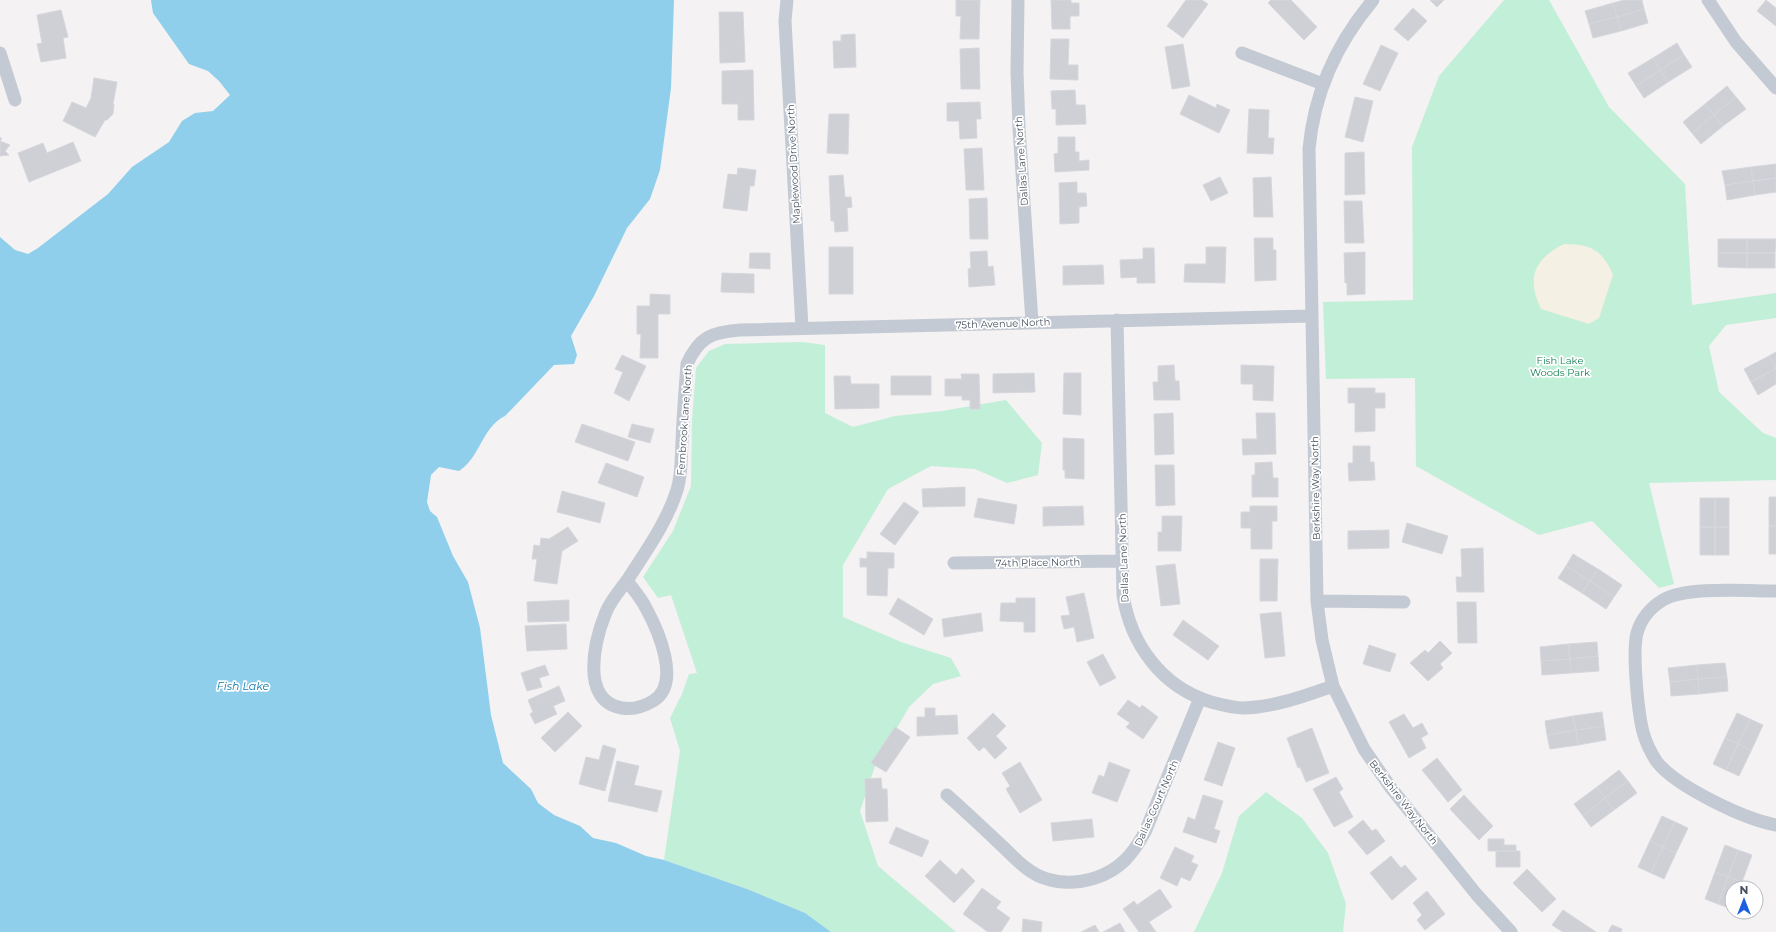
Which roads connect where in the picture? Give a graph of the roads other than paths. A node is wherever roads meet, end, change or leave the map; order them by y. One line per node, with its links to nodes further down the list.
1 (787, 0): 13 (street, Maplewood Drive North)
2 (1018, 0): 12 (street, Dallas Lane North)
3 (1373, 0): 7 (street, Berkshire Way North)
4 (1708, 0): 8 (street)
5 (0, 53): 9 (street)
6 (1242, 53): 7 (street)
7 (1323, 84): 10 (street, Berkshire Way North)
8 (1776, 88)
9 (15, 100)
10 (1311, 316): 11 (street, 75th Avenue North); 19 (street, Berkshire Way North)
11 (1117, 320): 12 (street, 75th Avenue North); 15 (street, Dallas Lane North)
12 (1032, 322): 13 (street, 75th Avenue North)
13 (802, 328): 14 (street, 75th Avenue North)
14 (698, 344): 17 (street, Fernbrook Lane North)
15 (1122, 561): 16 (street, 74th Place North); 22 (street, Dallas Lane North)
16 (954, 563)
17 (626, 581): 17 (street, Fernbrook Lane North)
18 (1776, 591): 24 (street)
19 (1317, 601): 20 (street); 21 (street, Berkshire Way North)
20 (1404, 602)
21 (1333, 686): 22 (street, Dallas Lane North); 25 (street, Berkshire Way North)
22 (1200, 698): 23 (street, Dallas Court North)
23 (947, 795)
24 (1776, 824)
25 (1511, 932)

